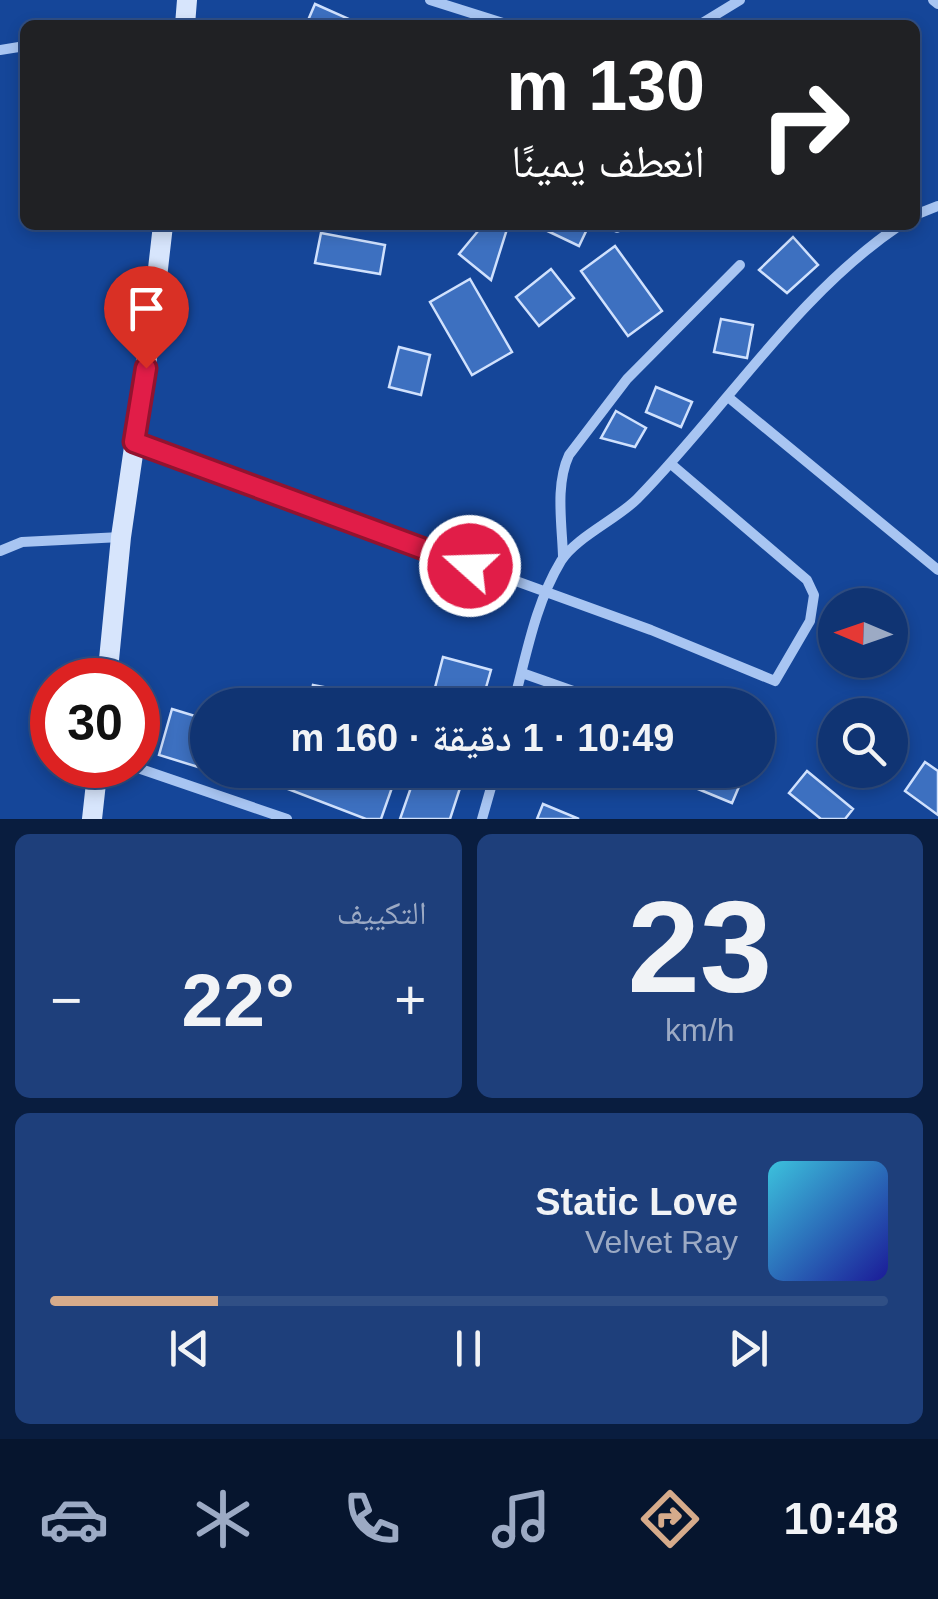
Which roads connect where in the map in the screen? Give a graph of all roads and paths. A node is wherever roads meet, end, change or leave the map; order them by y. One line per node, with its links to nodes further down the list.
1 (430, 0): 3 (street)
2 (740, 0): 4 (street)
3 (493, 20)
4 (707, 20)
5 (162, 230): 9 (main road)
6 (894, 230): 8 (street)
7 (740, 264): 13 (street)
8 (728, 398): 10 (street); 14 (street)
9 (134, 442): 11 (main road); 15 (street)
10 (670, 464): 13 (street); 15 (street)
11 (121, 538): 12 (street); 16 (main road)
12 (0, 551)
13 (563, 556): 15 (street)
14 (938, 570)
15 (545, 593): 17 (street)
16 (109, 658)
17 (522, 674): 18 (street); 19 (street)
18 (518, 688)
19 (564, 688)
20 (160, 776): 24 (street)
21 (95, 788): 23 (main road)
22 (491, 788): 25 (street)
23 (92, 819)
24 (287, 819)
25 (482, 819)

